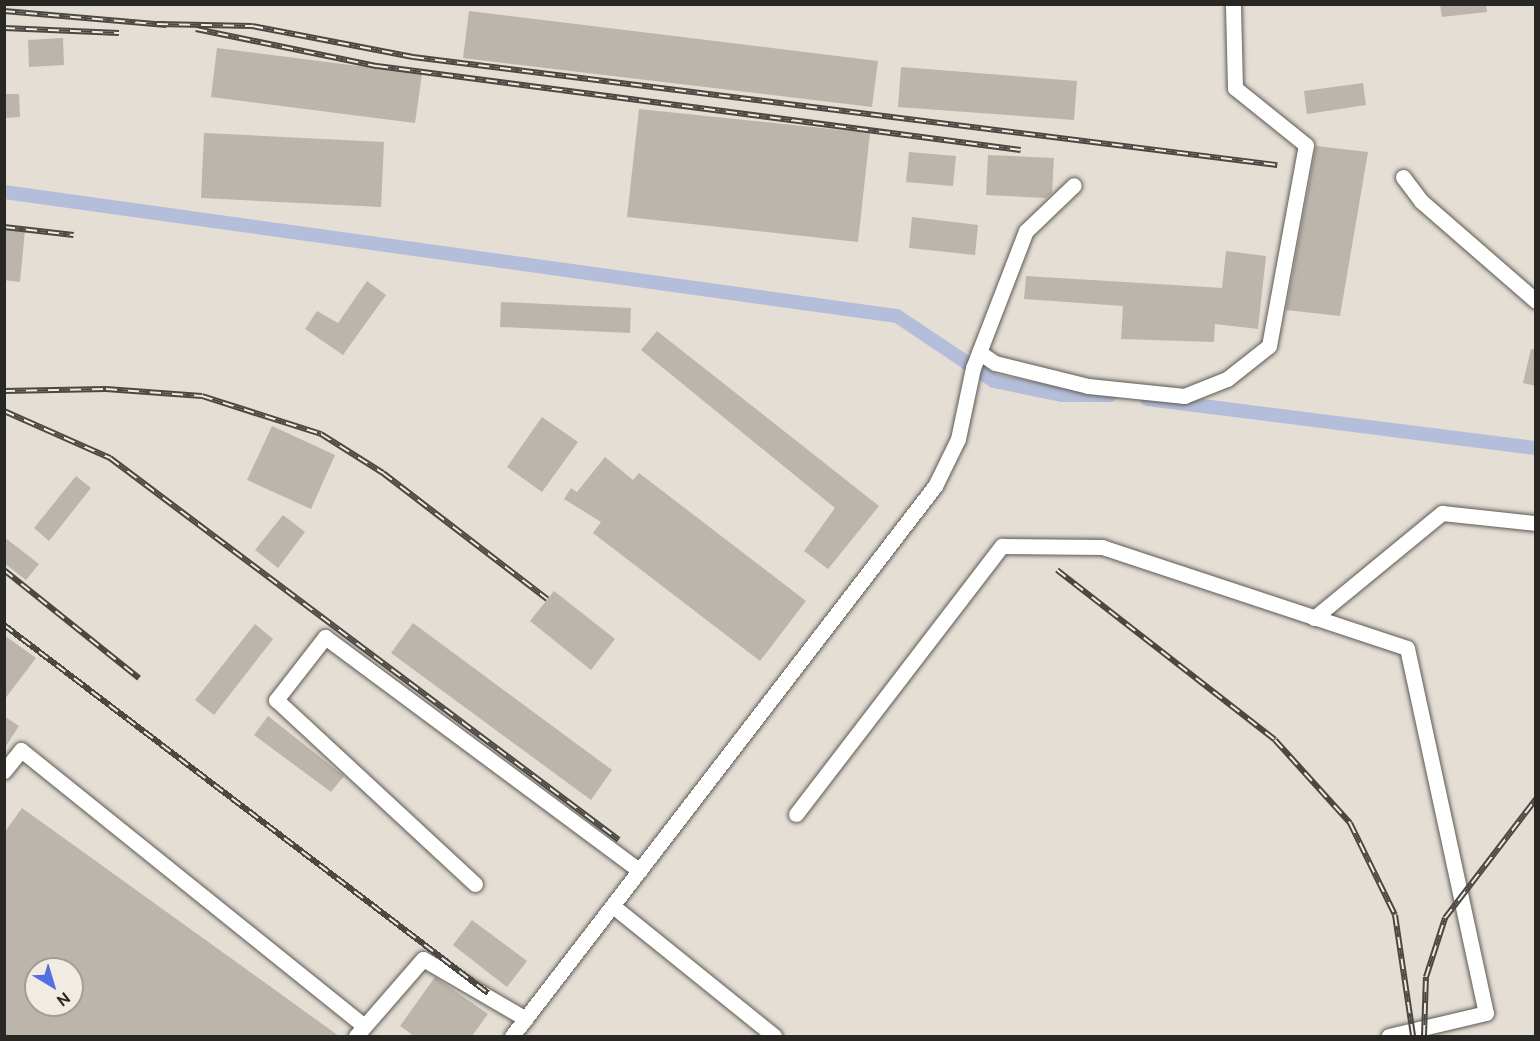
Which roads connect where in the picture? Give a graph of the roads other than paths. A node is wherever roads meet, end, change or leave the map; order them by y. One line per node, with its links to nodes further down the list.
1 (1233, 4): 5 (street)
2 (1403, 177): 4 (street)
3 (1074, 185): 5 (street)
4 (1536, 301)
5 (978, 352): 10 (street)
6 (1536, 523): 7 (street)
7 (1314, 618): 9 (street); 17 (street)
8 (4, 771): 14 (street)
9 (796, 814)
10 (640, 871): 11 (street); 12 (street)
11 (475, 884)
12 (613, 906): 13 (street); 16 (street)
13 (526, 1018): 14 (street); 15 (street)
14 (360, 1031)
15 (512, 1036)
16 (774, 1036)
17 (1389, 1036)

